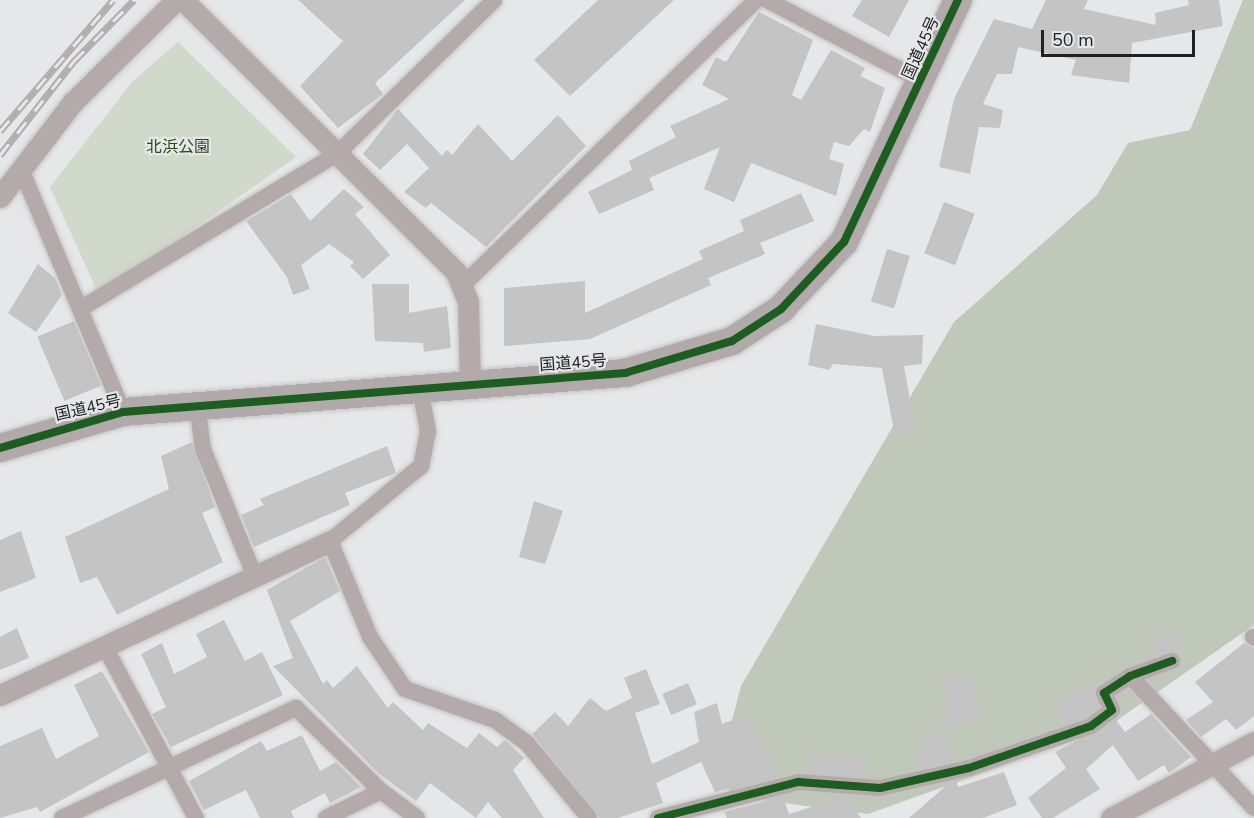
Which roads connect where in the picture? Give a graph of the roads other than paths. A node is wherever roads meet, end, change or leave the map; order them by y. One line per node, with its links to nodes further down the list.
1 (176, 0): 9 (street)
2 (183, 0): 8 (street)
3 (494, 0): 8 (street)
4 (756, 0): 11 (street)
5 (767, 0): 7 (street)
6 (958, 0): 7 (highway, 国道45号)
7 (922, 81): 13 (highway, 国道45号)
8 (337, 154): 11 (street); 12 (street)
9 (21, 169): 10 (street); 12 (street)
10 (0, 197)
11 (464, 284): 13 (street)
12 (80, 309): 16 (street)
13 (470, 385): 14 (highway, 国道45号)
14 (420, 388): 15 (highway, 国道45号); 18 (street)
15 (197, 404): 16 (highway, 国道45号); 19 (street)
16 (123, 412): 17 (highway, 国道45号)
17 (0, 448)
18 (330, 541): 19 (street); 33 (street)
19 (255, 577): 20 (street)
20 (105, 647): 23 (street); 25 (street)
21 (1172, 661): 22 (street)
22 (1130, 676): 26 (street); 34 (street)
23 (0, 695)
24 (1254, 742): 26 (street)
25 (172, 764): 27 (street); 29 (street); 30 (street)
26 (1212, 765): 28 (street); 35 (street)
27 (381, 791): 31 (street); 32 (street)
28 (1254, 808)
29 (62, 818)
30 (196, 818)
31 (326, 818)
32 (417, 818)
33 (589, 818)
34 (658, 818)
35 (1111, 818)

